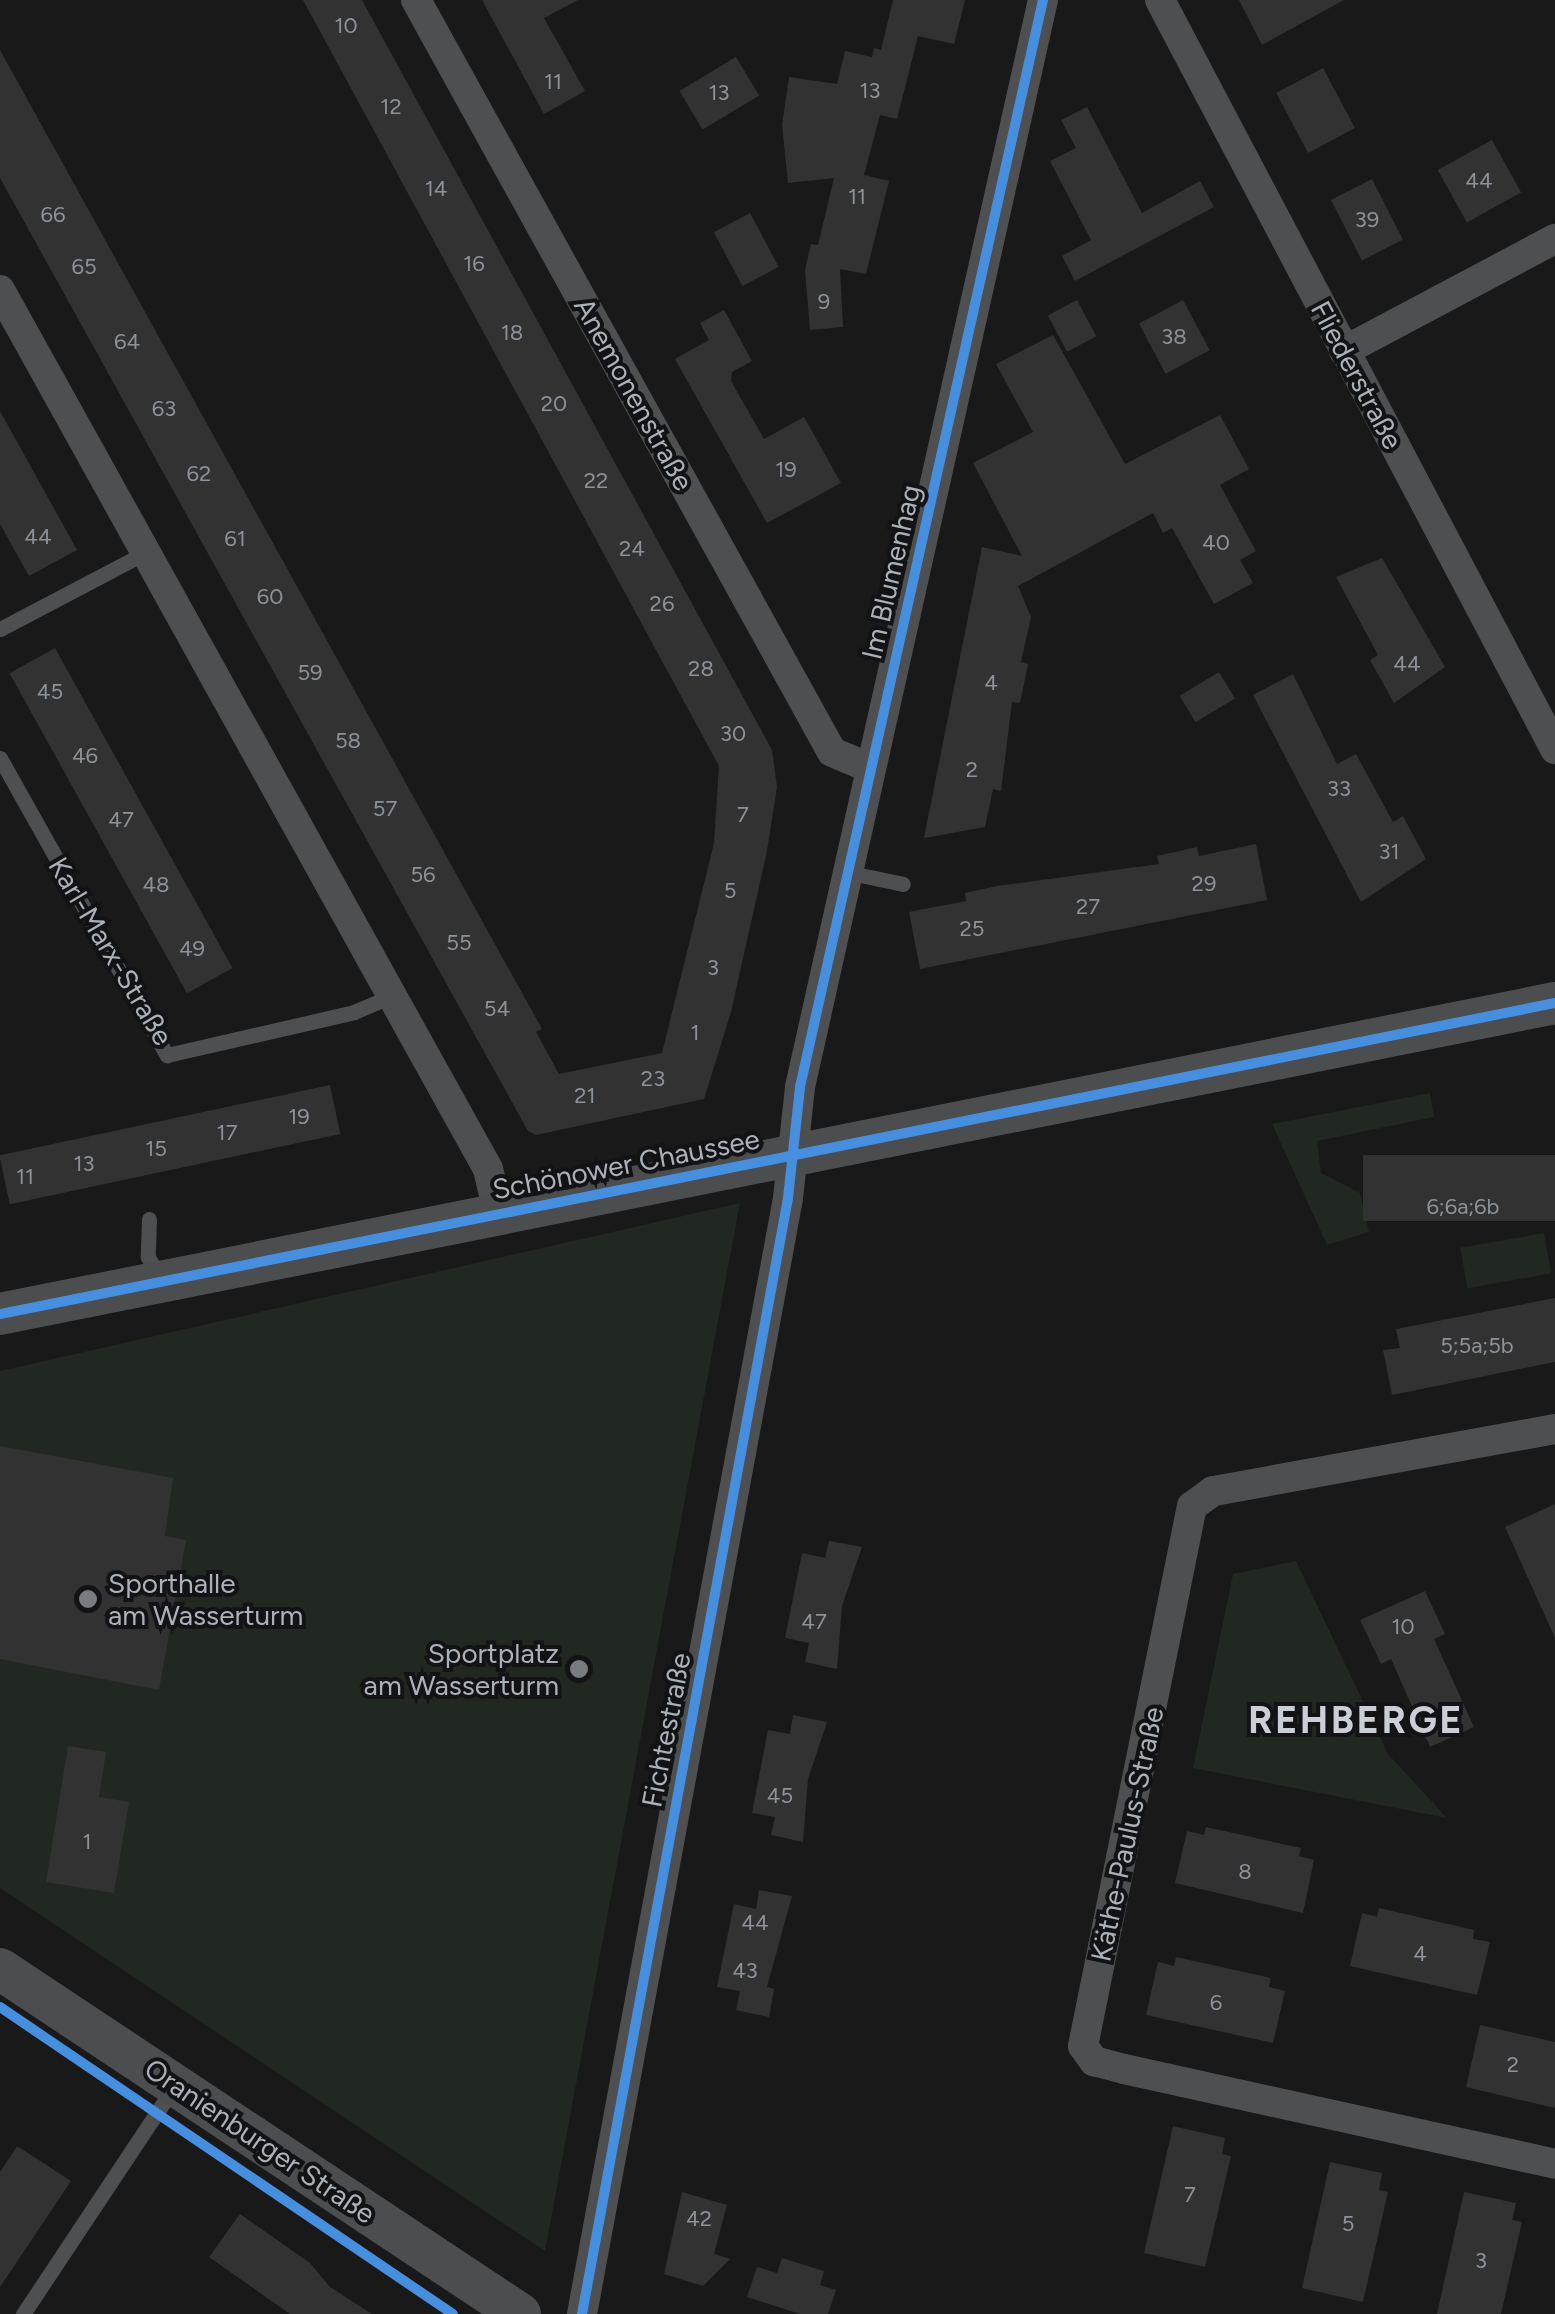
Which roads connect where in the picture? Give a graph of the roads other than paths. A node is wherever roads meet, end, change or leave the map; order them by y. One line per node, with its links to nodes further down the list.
1 (416, 0): 11 (street, Anemonenstraße)
2 (1043, 0): 11 (street, Im Blumenhag)
3 (1160, 0): 6 (street, Fliederstraße)
4 (1555, 238): 6 (street)
5 (0, 290): 7 (street)
6 (1344, 351): 9 (street, Fliederstraße)
7 (144, 554): 8 (lane); 14 (street)
8 (0, 630)
9 (1555, 749)
10 (0, 758): 14 (lane, Karl-Marx-Straße)
11 (870, 768): 12 (street, Im Blumenhag)
12 (846, 872): 13 (lane); 16 (street, Im Blumenhag)
13 (903, 884)
14 (388, 997): 17 (street)
15 (1555, 1003): 16 (main road, Schönower Chaussee)
16 (791, 1154): 17 (main road, Schönower Chaussee); 27 (street, Fichtestraße)
17 (498, 1212): 19 (main road, Schönower Chaussee)
18 (149, 1219): 19 (lane)
19 (161, 1281): 20 (main road, Schönower Chaussee)
20 (0, 1314)
21 (1555, 1428): 24 (street, Käthe-Paulus-Straße)
22 (0, 1969): 23 (main road, Oranienburger Straße)
23 (175, 2085): 25 (lane); 26 (main road, Oranienburger Straße)
24 (1555, 2164)
25 (23, 2314)
26 (520, 2314)
27 (582, 2314)

